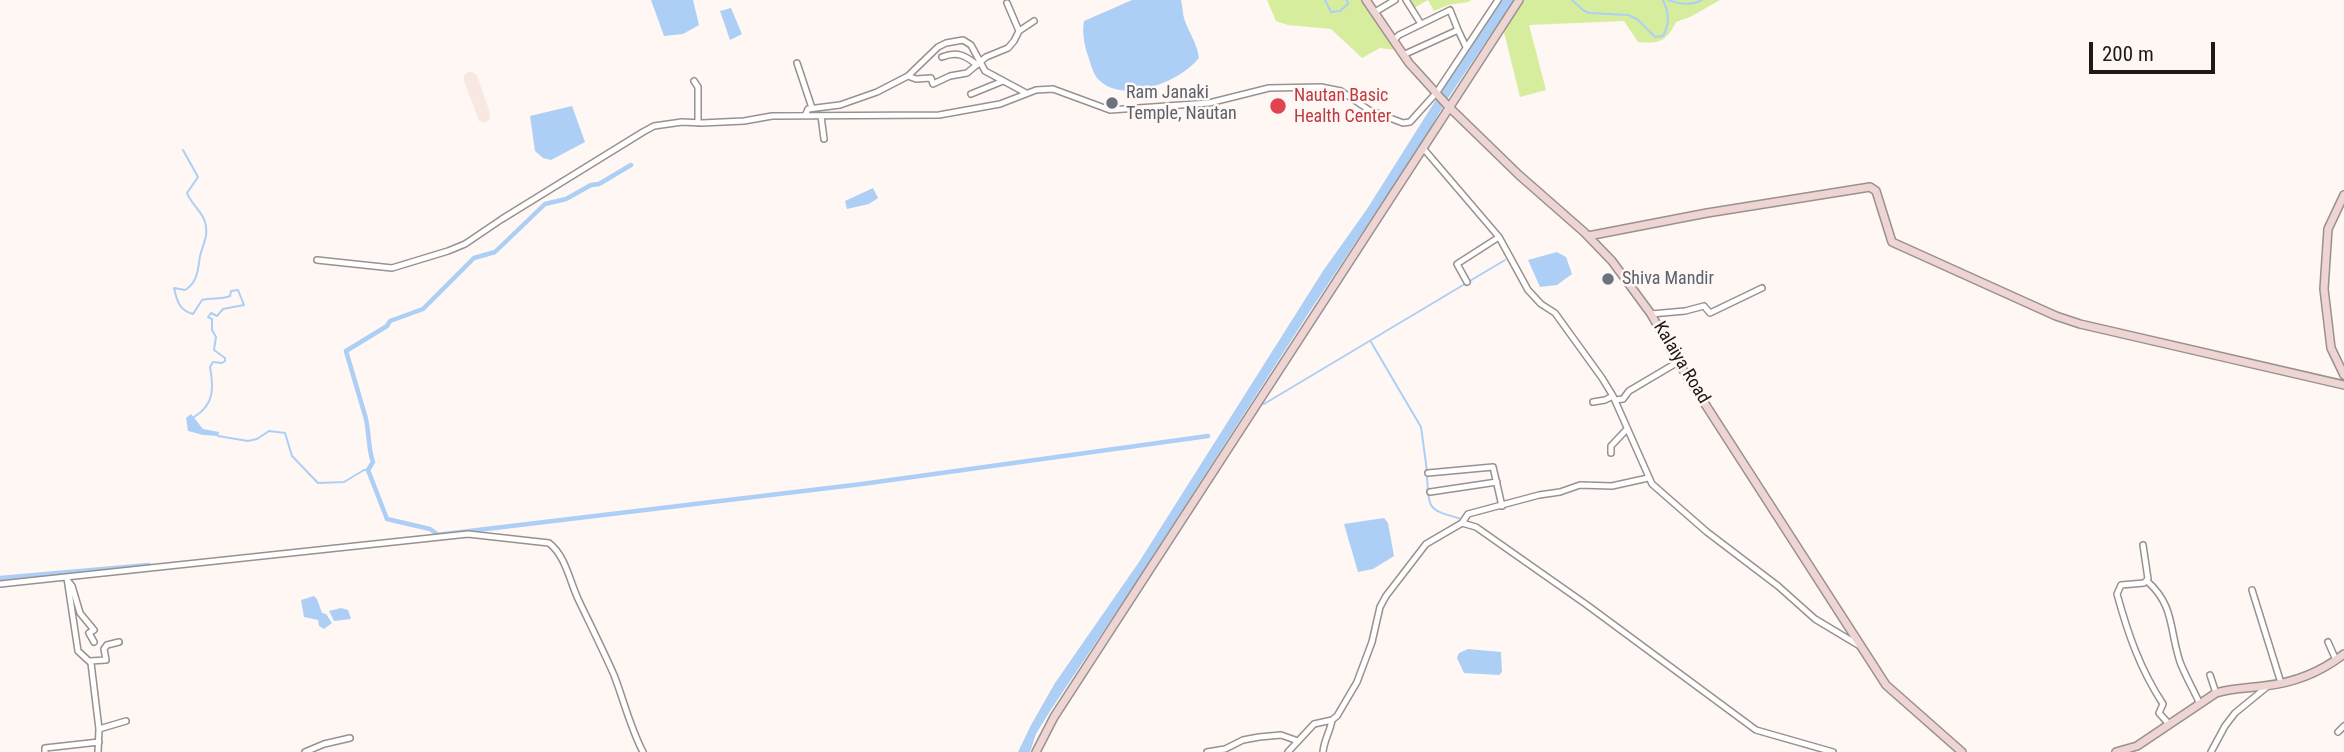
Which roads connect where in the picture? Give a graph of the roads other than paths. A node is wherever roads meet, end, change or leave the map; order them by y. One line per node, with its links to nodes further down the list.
1 (1395, 0): 7 (street)
2 (1406, 0): 9 (street)
3 (1498, 0): 13 (street)
4 (1519, 0): 24 (main road)
5 (1367, 1): 7 (main road, Kalaiya Road)
6 (1007, 3): 11 (street)
7 (1375, 12): 12 (main road, Kalaiya Road)
8 (1034, 21): 11 (street)
9 (1421, 24): 10 (street); 12 (street)
10 (1458, 30): 13 (street); 14 (street)
11 (1018, 31): 17 (street)
12 (1394, 40): 14 (main road, Kalaiya Road)
13 (1466, 47): 21 (street)
14 (1404, 55): 21 (main road, Kalaiya Road)
15 (942, 57): 17 (street)
16 (797, 62): 25 (street)
17 (979, 64): 18 (street); 18 (street); 20 (street)
18 (908, 76): 25 (street)
19 (694, 81): 28 (street)
20 (1003, 81): 22 (street); 23 (street)
21 (1437, 92): 22 (street); 24 (main road, Kalaiya Road)
22 (1026, 93): 27 (street)
23 (971, 94)
24 (1447, 104): 30 (main road); 32 (main road, Kalaiya Road)
25 (812, 108): 26 (street)
26 (805, 116): 27 (street); 28 (street)
27 (821, 116): 29 (street)
28 (698, 122): 34 (street)
29 (824, 139)
30 (1423, 148): 33 (street); 84 (main road)
31 (2344, 195): 39 (main road)
32 (1588, 236): 37 (main road, Kalaiya Road); 40 (main road)
33 (1499, 237): 35 (street); 41 (street)
34 (317, 260)
35 (1467, 282)
36 (1762, 288): 37 (street)
37 (1651, 314): 38 (main road, Kalaiya Road)
38 (1678, 362): 41 (street); 59 (main road, Kalaiya Road)
39 (2344, 375)
40 (2344, 385)
41 (1614, 398): 42 (street); 43 (street)
42 (1593, 402)
43 (1628, 429): 44 (street); 46 (street)
44 (1611, 453)
45 (1428, 473): 47 (street)
46 (1648, 478): 49 (street); 59 (street)
47 (1497, 482): 48 (street); 49 (street)
48 (1430, 492)
49 (1502, 506): 50 (street)
50 (1463, 520): 68 (street); 88 (street)
51 (2143, 545): 53 (street)
52 (67, 579): 54 (street); 56 (street); 62 (street); 83 (street)
53 (2147, 582): 67 (street); 70 (street)
54 (0, 584)
55 (2252, 590): 64 (street)
56 (94, 642)
57 (119, 642): 62 (street)
58 (2328, 642): 61 (street)
59 (1862, 647): 89 (main road, Kalaiya Road)
60 (2344, 653): 61 (main road)
61 (2336, 660): 64 (main road)
62 (90, 661): 72 (street)
63 (2210, 675): 66 (street)
64 (2281, 682): 65 (main road)
65 (2268, 686): 66 (main road); 91 (street)
66 (2216, 693): 67 (main road)
67 (2199, 702): 70 (main road)
68 (1332, 720): 75 (street); 87 (street)
69 (126, 721): 72 (street)
70 (2169, 724): 78 (main road)
71 (2344, 726): 73 (street)
72 (99, 729): 76 (street)
73 (2337, 732)
74 (350, 738): 82 (street)
75 (1298, 741): 85 (street); 86 (street)
76 (99, 743): 77 (street); 81 (street)
77 (71, 745): 79 (street); 80 (street)
78 (2138, 749): 90 (main road)
79 (45, 752)
80 (72, 752)
81 (98, 752)
82 (305, 752)
83 (643, 752)
84 (1036, 752)
85 (1208, 752)
86 (1288, 752)
87 (1323, 752)
88 (1833, 752)
89 (1962, 752)
90 (2116, 752)
91 (2211, 752)

